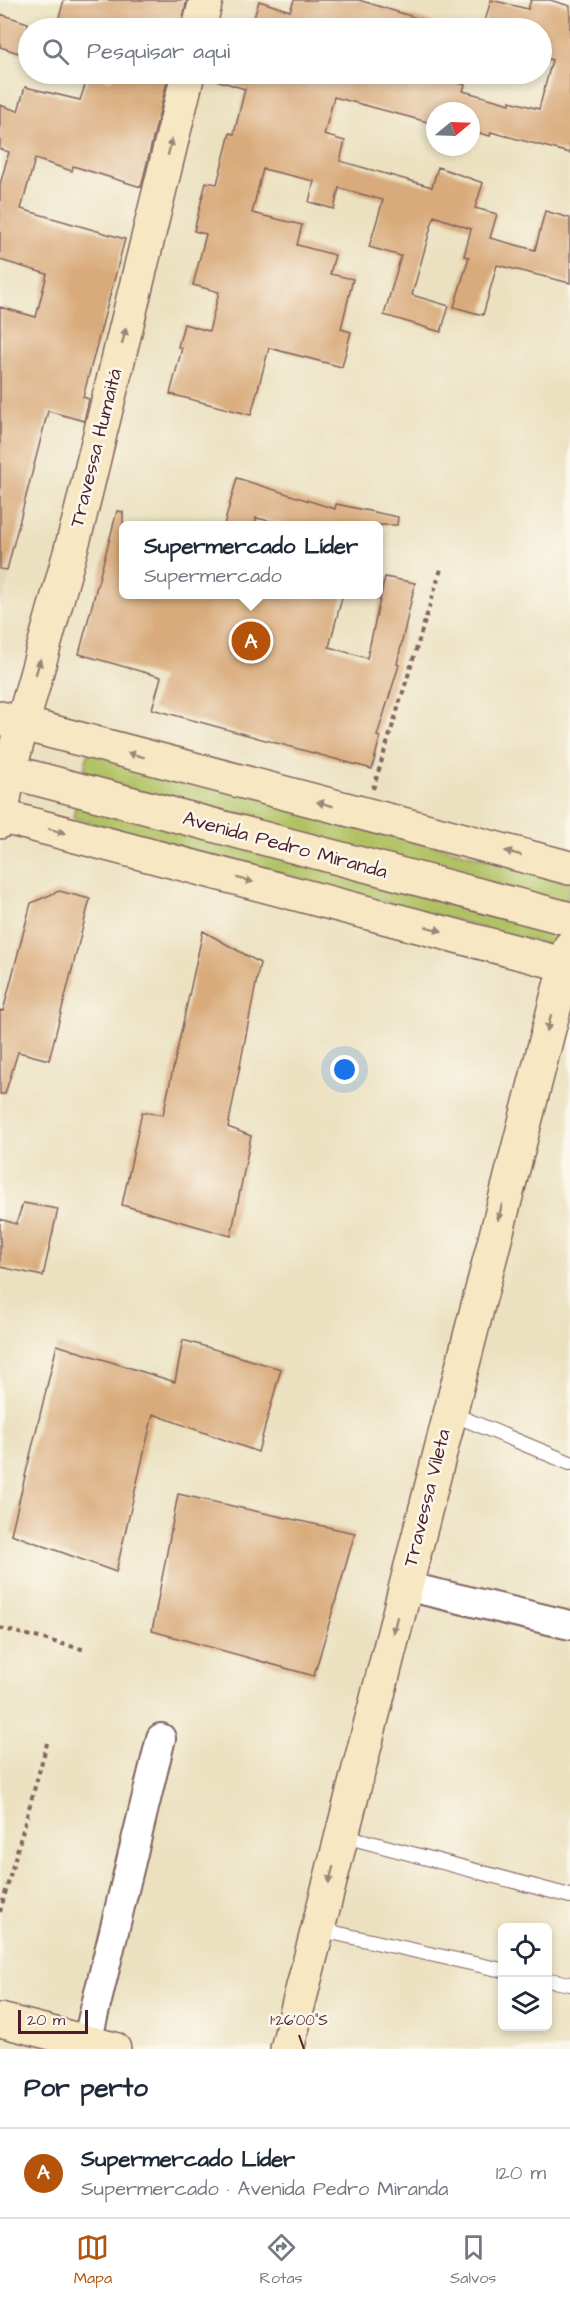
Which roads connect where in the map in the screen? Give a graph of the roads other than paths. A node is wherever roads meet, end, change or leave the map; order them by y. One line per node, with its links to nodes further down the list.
1 (206, 0): 2 (street)
2 (202, 18)
3 (186, 84): 4 (street, Travessa Humaitá, one-way to 3)
4 (12, 721): 5 (street, Travessa Humaitá); 7 (street, one-way to 4)
5 (5, 770): 6 (street, Travessa Humaitá); 8 (street, Avenida Pedro Miranda)
6 (0, 818): 9 (street, one-way to 9)
7 (570, 868)
8 (570, 919)
9 (568, 959): 10 (street, Travessa Vileta, one-way to 10)
10 (448, 1413): 11 (lane); 12 (street, Travessa Vileta)
11 (570, 1463)
12 (405, 1586): 13 (street); 15 (street, Travessa Vileta, one-way to 15)
13 (570, 1626)
14 (161, 1738): 22 (street)
15 (341, 1835): 16 (lane); 17 (street, Travessa Vileta, one-way to 17)
16 (570, 1896)
17 (316, 1929): 18 (lane); 23 (street, Travessa Vileta)
18 (498, 1969)
19 (552, 1981): 20 (lane)
20 (570, 1984)
21 (0, 2020): 22 (street)
22 (100, 2046)
23 (287, 2049)

